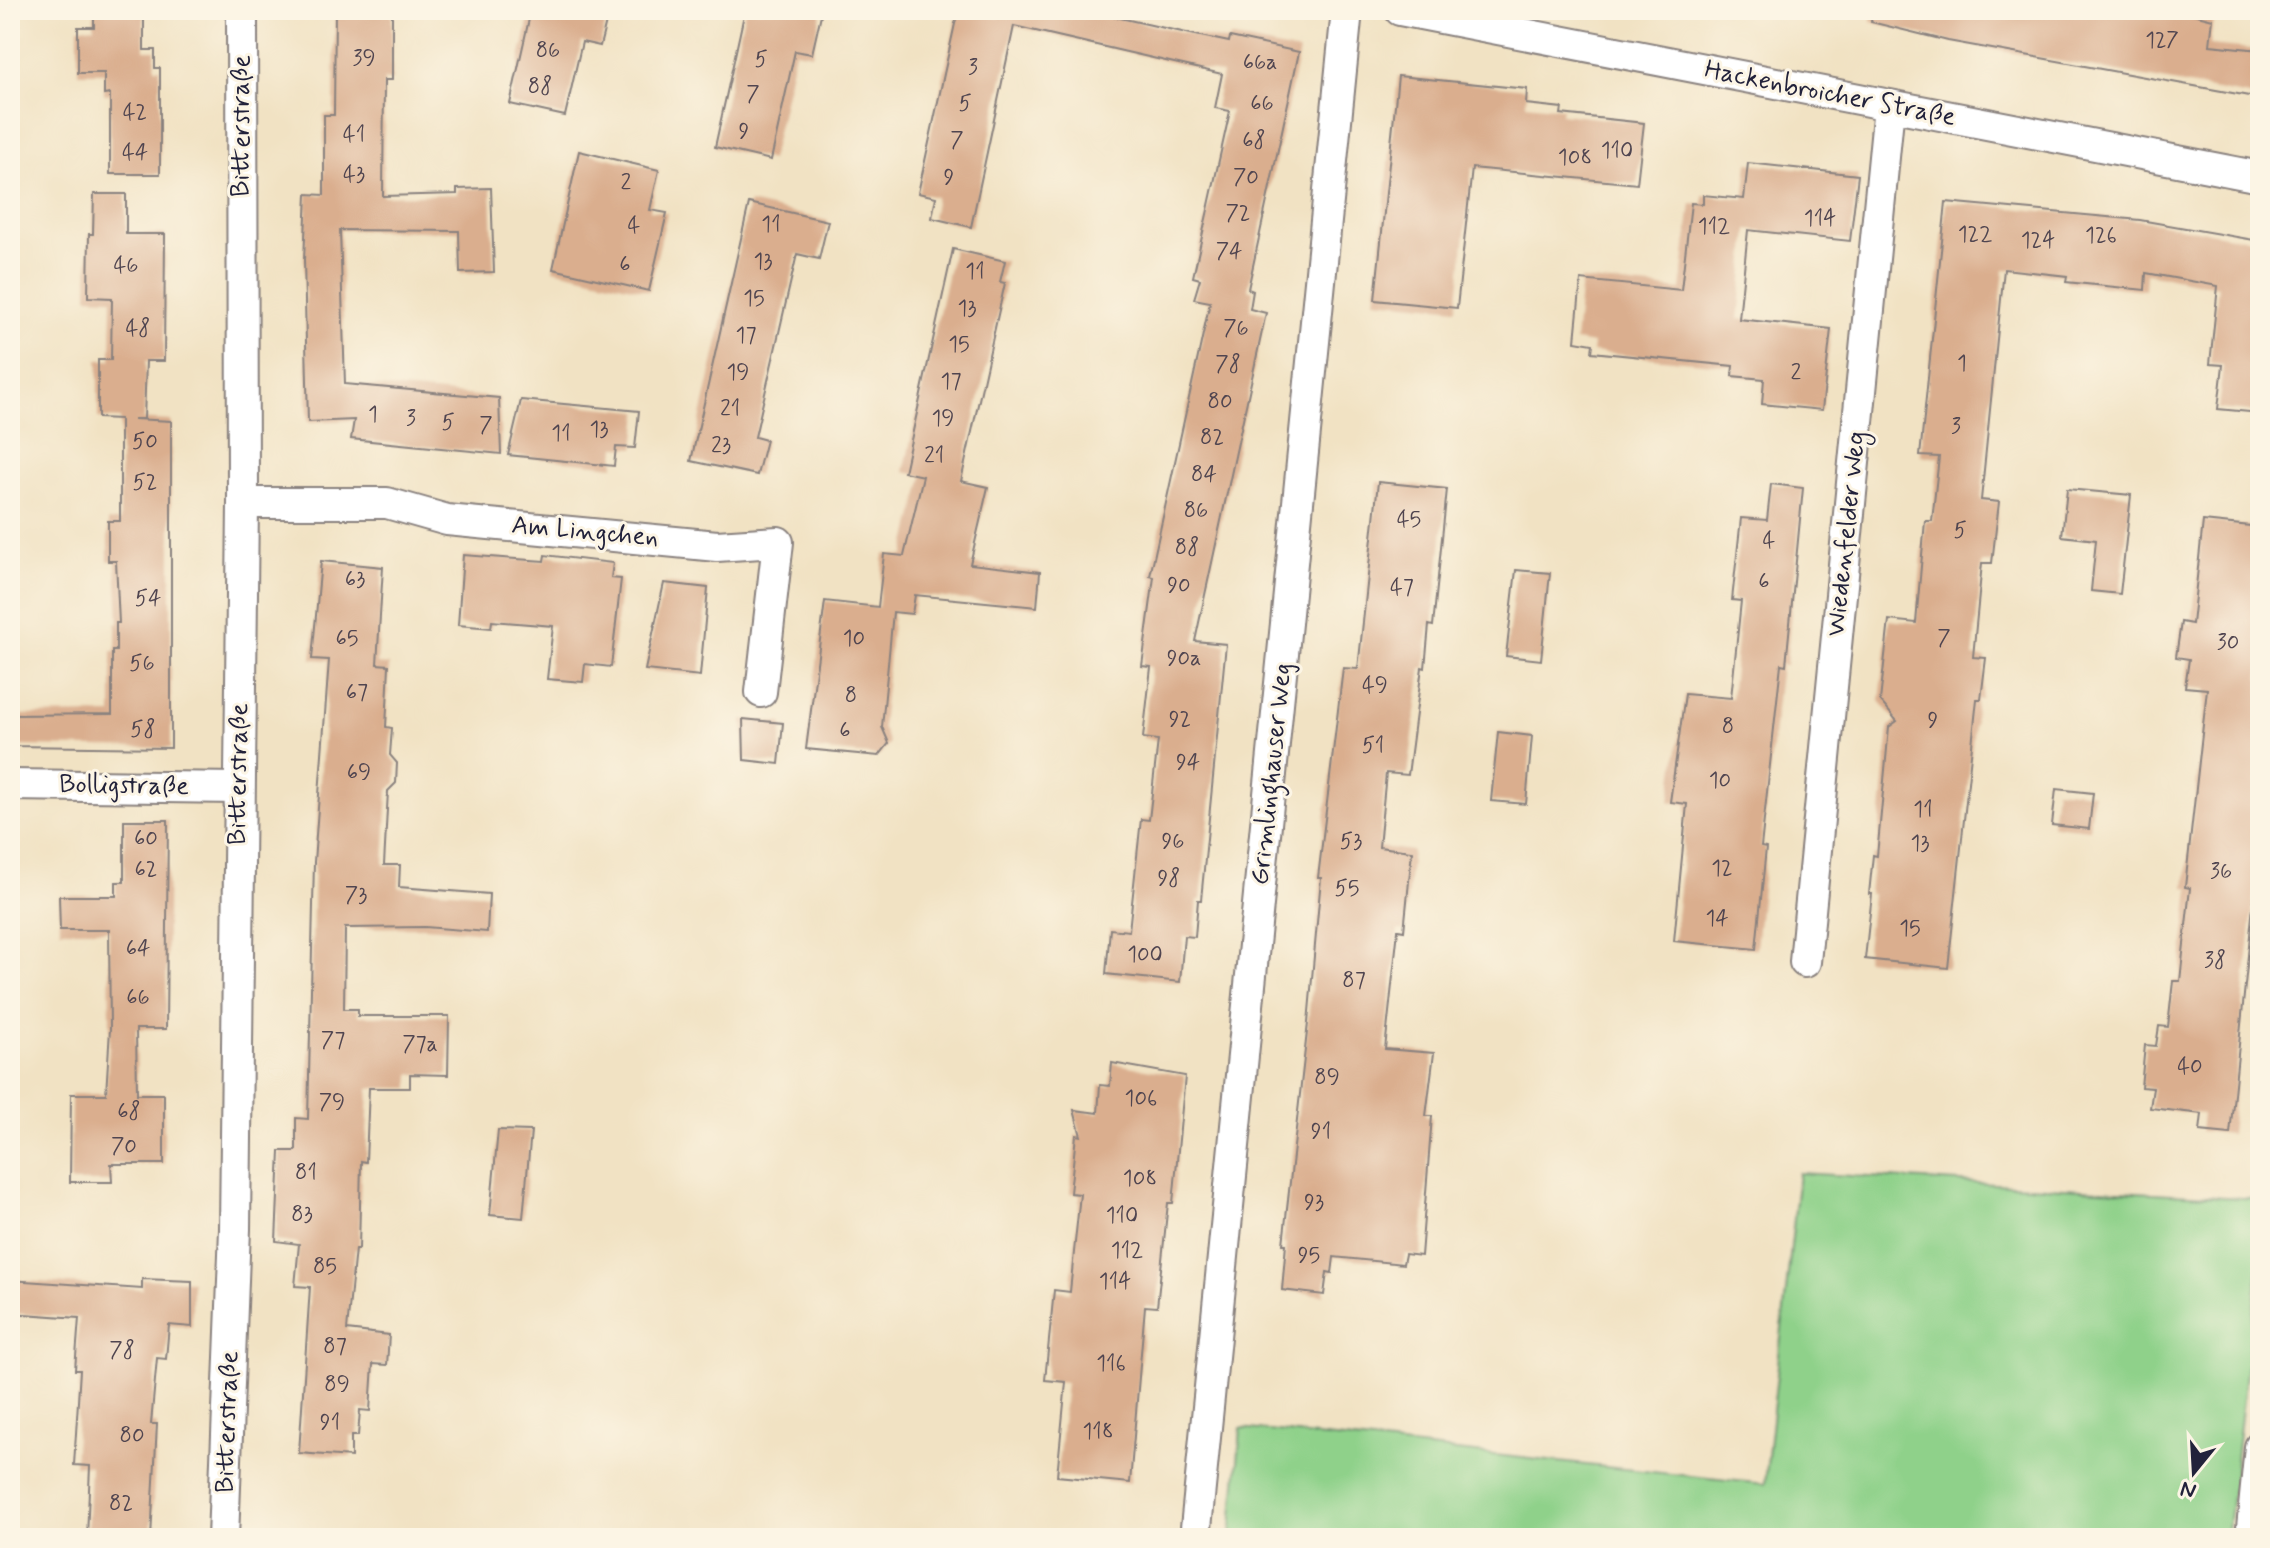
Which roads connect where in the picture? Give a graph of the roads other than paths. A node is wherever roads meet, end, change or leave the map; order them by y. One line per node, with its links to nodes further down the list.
1 (242, 10): 6 (street, Bitterstraße)
2 (1347, 10): 13 (street, Grimlinghauser Weg)
3 (1400, 10): 4 (street, Hackenbroicher Straße)
4 (1889, 106): 5 (street, Hackenbroicher Straße); 10 (street, Wiedenfelder Weg)
5 (2260, 177)
6 (243, 503): 7 (street, Am Lingchen); 9 (street, Bitterstraße)
7 (761, 692)
8 (10, 785): 9 (street, Bolligstraße)
9 (238, 788): 12 (street, Bitterstraße)
10 (1805, 962)
11 (2260, 1447): 14 (street)
12 (223, 1538)
13 (1195, 1538)
14 (2251, 1538)

